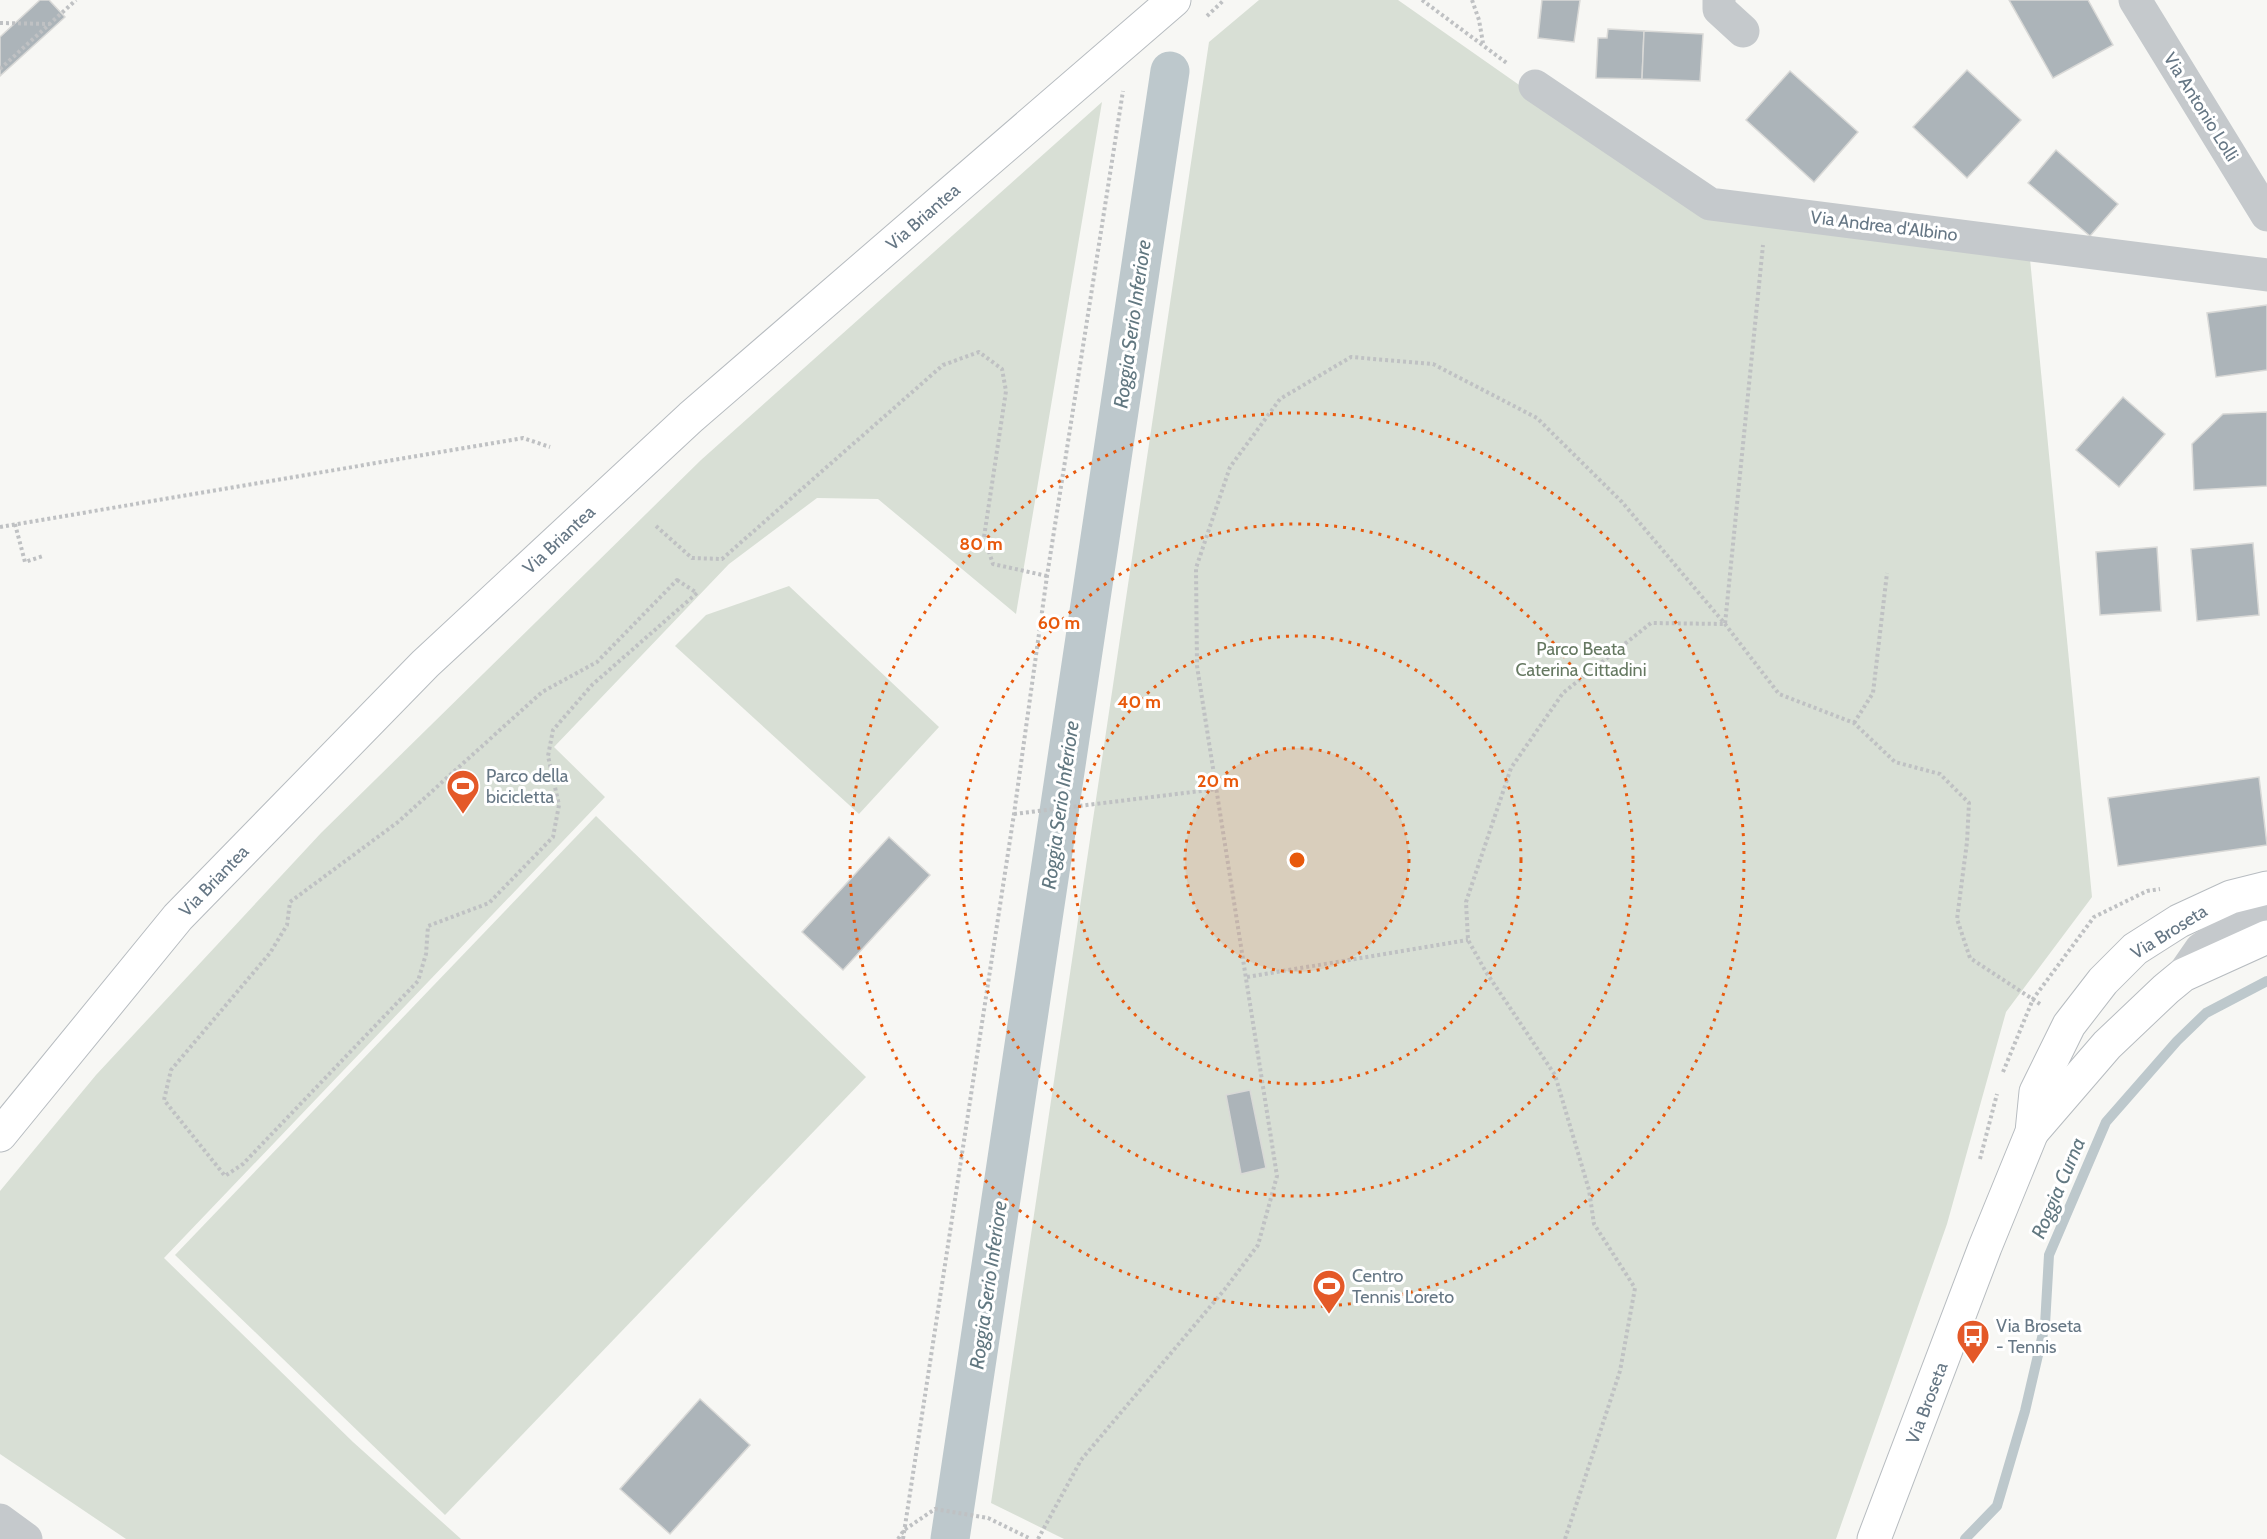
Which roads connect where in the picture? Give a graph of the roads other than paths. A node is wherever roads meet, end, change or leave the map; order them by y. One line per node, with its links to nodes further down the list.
1 (1174, 0): 13 (main road, Via Briantea)
2 (1719, 0): 4 (street)
3 (2135, 0): 6 (street, Via Antonio Lolli)
4 (1743, 31)
5 (1535, 86): 7 (street, Via Andrea d'Albino)
6 (2267, 215)
7 (2267, 275)
8 (2267, 888): 12 (main road, Via Broseta)
9 (2267, 911): 11 (street, Via Broseta)
10 (2267, 937): 11 (main road, Via Broseta)
11 (2183, 975): 12 (main road, Via Broseta)
12 (2032, 1132): 16 (main road, Via Broseta)
13 (0, 1135)
14 (0, 1520): 15 (street)
15 (26, 1539)
16 (1874, 1539)

